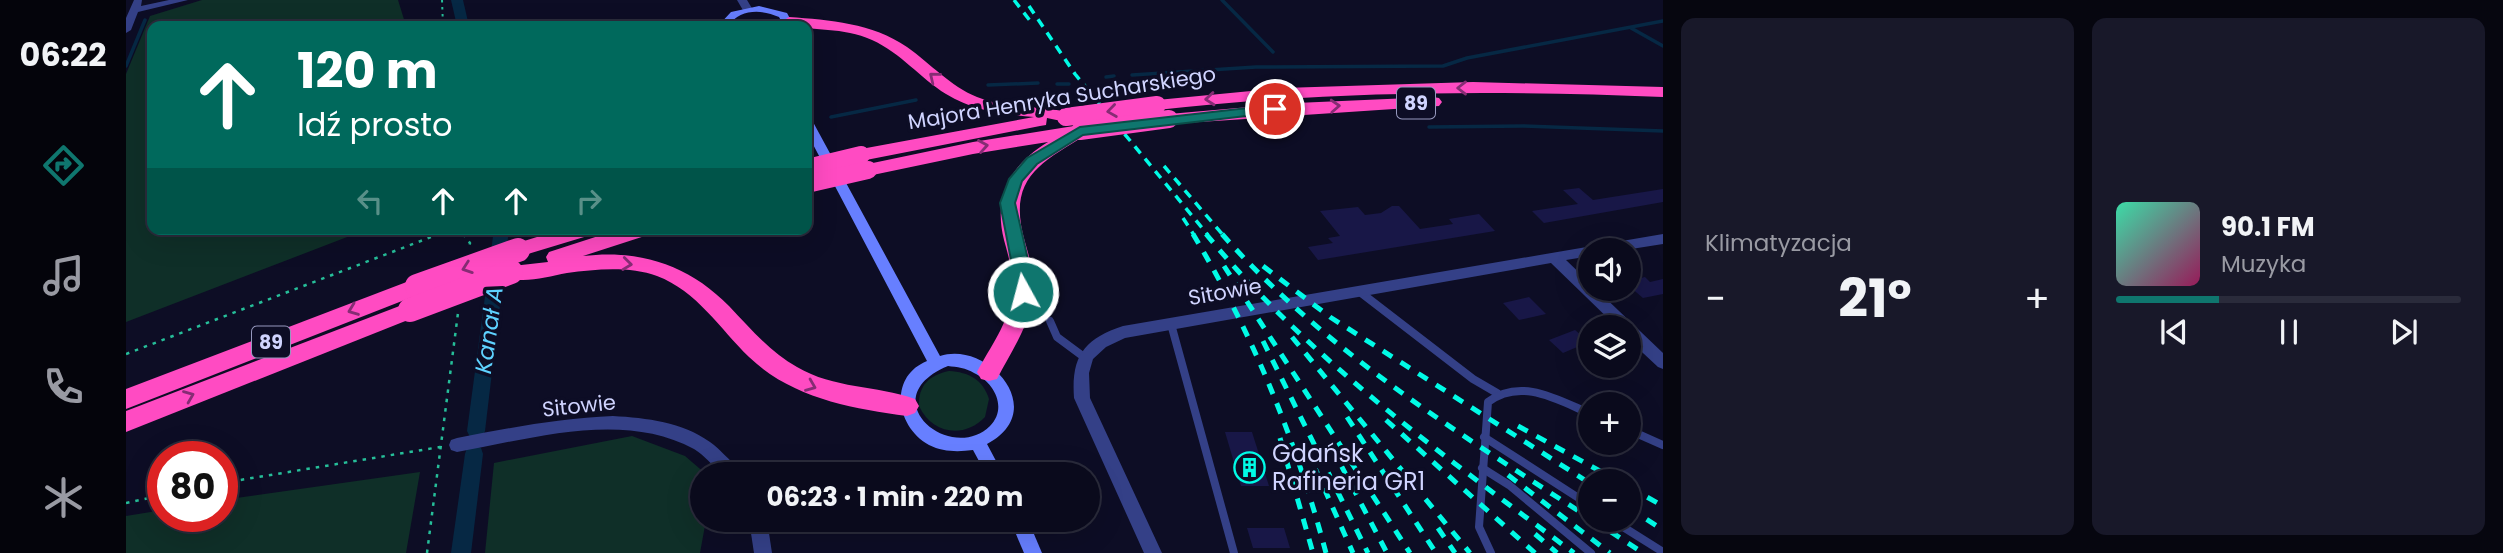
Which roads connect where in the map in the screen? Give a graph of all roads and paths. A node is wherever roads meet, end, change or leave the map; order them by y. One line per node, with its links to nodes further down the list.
1 (183, 0): 3 (street)
2 (442, 0): 5 (path)
3 (137, 5): 9 (street)
4 (745, 5): 6 (street); 7 (street)
5 (443, 21)
6 (727, 21)
7 (787, 21)
8 (812, 24): 14 (highway, one-way to 8)
9 (126, 30)
10 (1663, 84): 11 (highway)
11 (1530, 88): 12 (highway, Majora Henryka Sucharskiego / 89); 14 (highway, Majora Henryka Sucharskiego / 89, one-way to 14, bridge)
12 (1663, 92)
13 (1663, 105): 14 (highway, Majora Henryka Sucharskiego / 89, one-way to 13, bridge)
14 (1073, 124): 16 (highway, Majora Henryka Sucharskiego / 89); 41 (highway)
15 (812, 131): 39 (street)
16 (865, 162): 17 (highway, Majora Henryka Sucharskiego / 89, bridge); 18 (highway, Majora Henryka Sucharskiego / 89, bridge)
17 (812, 167)
18 (812, 182)
19 (435, 235): 37 (path)
20 (465, 235): 28 (path)
21 (543, 235): 26 (highway)
22 (567, 235): 26 (highway, 89)
23 (625, 235): 30 (highway, 89)
24 (1663, 239): 25 (street)
25 (1641, 243)
26 (518, 250): 43 (highway, 89, one-way to 43, bridge)
27 (1578, 254): 29 (street, Sitowie)
28 (467, 256)
29 (1555, 258): 31 (street, Sitowie); 33 (street)
30 (511, 272): 44 (highway, one-way to 44); 46 (highway, 89, one-way to 30, bridge)
31 (1360, 292): 35 (street, Sitowie); 42 (lane)
32 (459, 307): 52 (path)
33 (1614, 315)
34 (1050, 321): 38 (lane)
35 (1171, 324): 38 (street, Sitowie); 68 (lane)
36 (1641, 342): 40 (street)
37 (126, 354)
38 (1084, 357): 67 (street)
39 (936, 363): 41 (street); 44 (street)
40 (1663, 363)
41 (989, 372): 49 (street)
42 (1497, 393): 45 (lane); 48 (lane)
43 (126, 399)
44 (907, 406): 49 (street)
45 (1578, 409)
46 (126, 422)
47 (1641, 435): 50 (lane)
48 (1484, 437): 55 (lane); 58 (lane)
49 (977, 441): 54 (street)
50 (1663, 444)
51 (457, 445): 52 (path); 53 (street, Sitowie)
52 (439, 447): 56 (path); 64 (path)
53 (720, 462)
54 (988, 462)
55 (1482, 468): 69 (lane); 70 (lane)
56 (238, 480)
57 (147, 498): 59 (path)
58 (1578, 498)
59 (126, 503)
60 (760, 532): 65 (street)
61 (1025, 532): 66 (street)
62 (1631, 532): 63 (lane)
63 (1663, 552)
64 (427, 553)
65 (763, 553)
66 (1033, 553)
67 (1153, 553)
68 (1234, 553)
69 (1491, 553)
70 (1591, 553)

